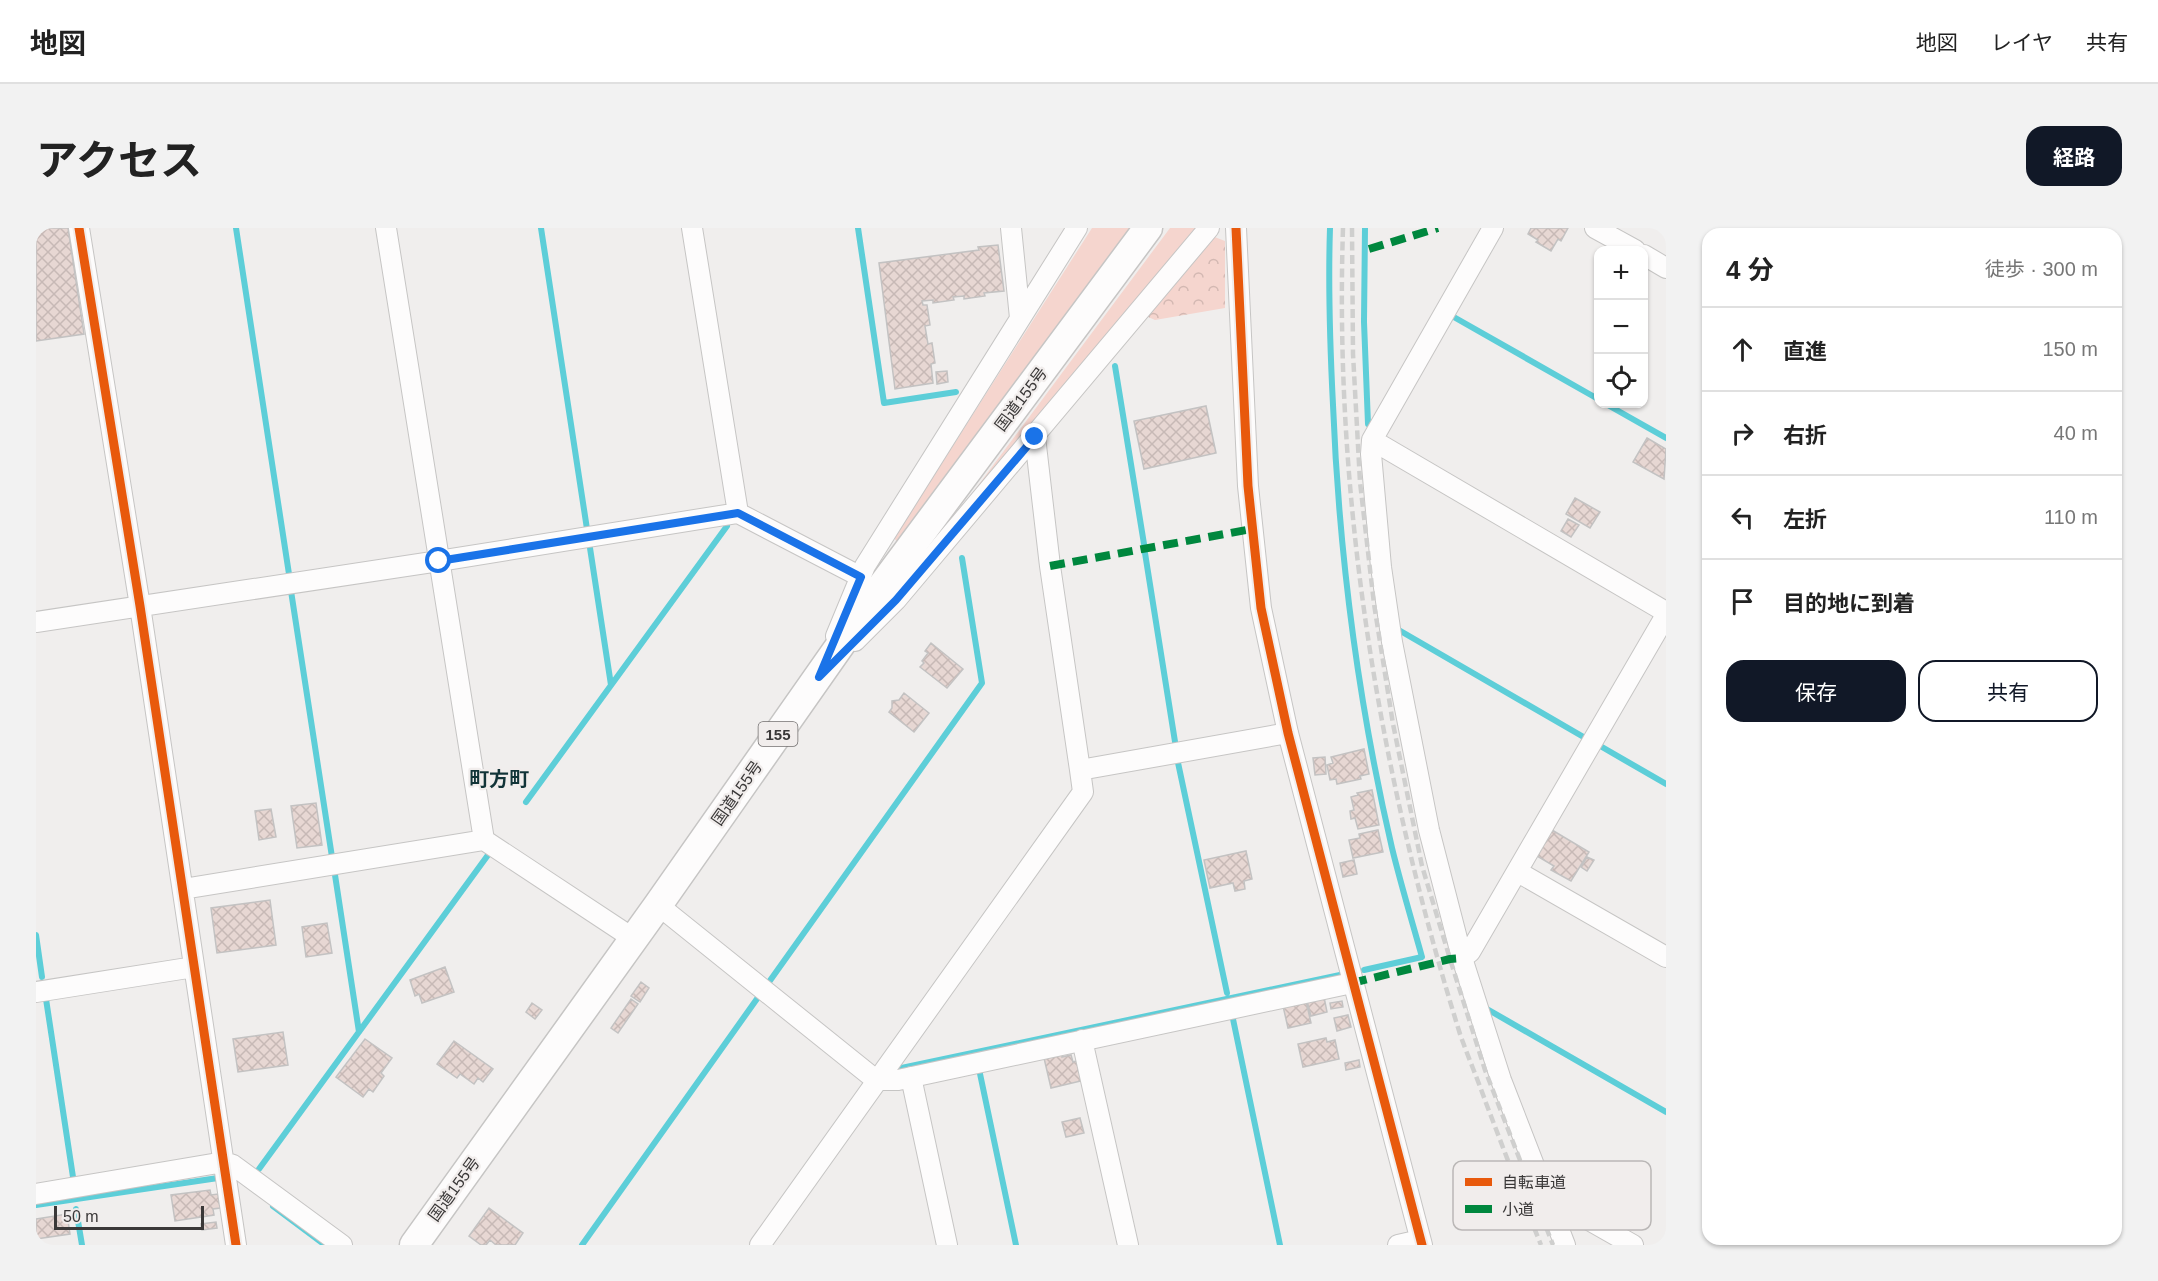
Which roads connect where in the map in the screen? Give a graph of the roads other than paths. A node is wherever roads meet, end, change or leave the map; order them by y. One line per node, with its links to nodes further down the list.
1 (79, 228): 20 (street)
2 (386, 228): 18 (street)
3 (692, 228): 17 (street)
4 (1011, 228): 14 (street)
5 (1077, 228): 14 (street)
6 (1148, 228): 23 (highway, 国道155号 / 155)
7 (1209, 228): 15 (street)
8 (1236, 228): 24 (street)
9 (1493, 228): 16 (street)
10 (1595, 228): 11 (street)
11 (1628, 246)
12 (1648, 257): 13 (street)
13 (1666, 268)
14 (1020, 318): 19 (street)
15 (1035, 437): 23 (street); 25 (street)
16 (1372, 440): 21 (street); 32 (street)
17 (738, 513): 18 (street); 19 (street)
18 (439, 561): 20 (street); 26 (street)
19 (861, 577): 23 (street)
20 (140, 606): 22 (street); 28 (street)
21 (1666, 613): 27 (street)
22 (36, 622)
23 (819, 677): 29 (highway, 国道155号 / 155)
24 (1288, 733): 25 (street); 34 (street)
25 (1080, 770): 38 (street)
26 (484, 840): 28 (street); 30 (street)
27 (1518, 872): 31 (street); 32 (street)
28 (183, 889): 33 (street)
29 (658, 905): 30 (highway, 国道155号 / 155); 38 (street)
30 (633, 939): 47 (highway, 国道155号 / 155)
31 (1666, 957)
32 (1462, 958): 39 (street)
33 (194, 967): 35 (street); 40 (street)
34 (1352, 983): 36 (street); 44 (street)
35 (36, 992)
36 (1082, 1040): 37 (street); 50 (street)
37 (911, 1077): 38 (street); 49 (street)
38 (876, 1080): 48 (street)
39 (1532, 1161)
40 (224, 1162): 41 (street); 45 (street); 46 (street)
41 (36, 1194)
42 (1559, 1230): 52 (street)
43 (1607, 1230): 53 (street)
44 (1421, 1243): 51 (street)
45 (236, 1245)
46 (342, 1245)
47 (414, 1245)
48 (760, 1245)
49 (947, 1245)
50 (1128, 1245)
51 (1398, 1245)
52 (1565, 1245)
53 (1633, 1245)

